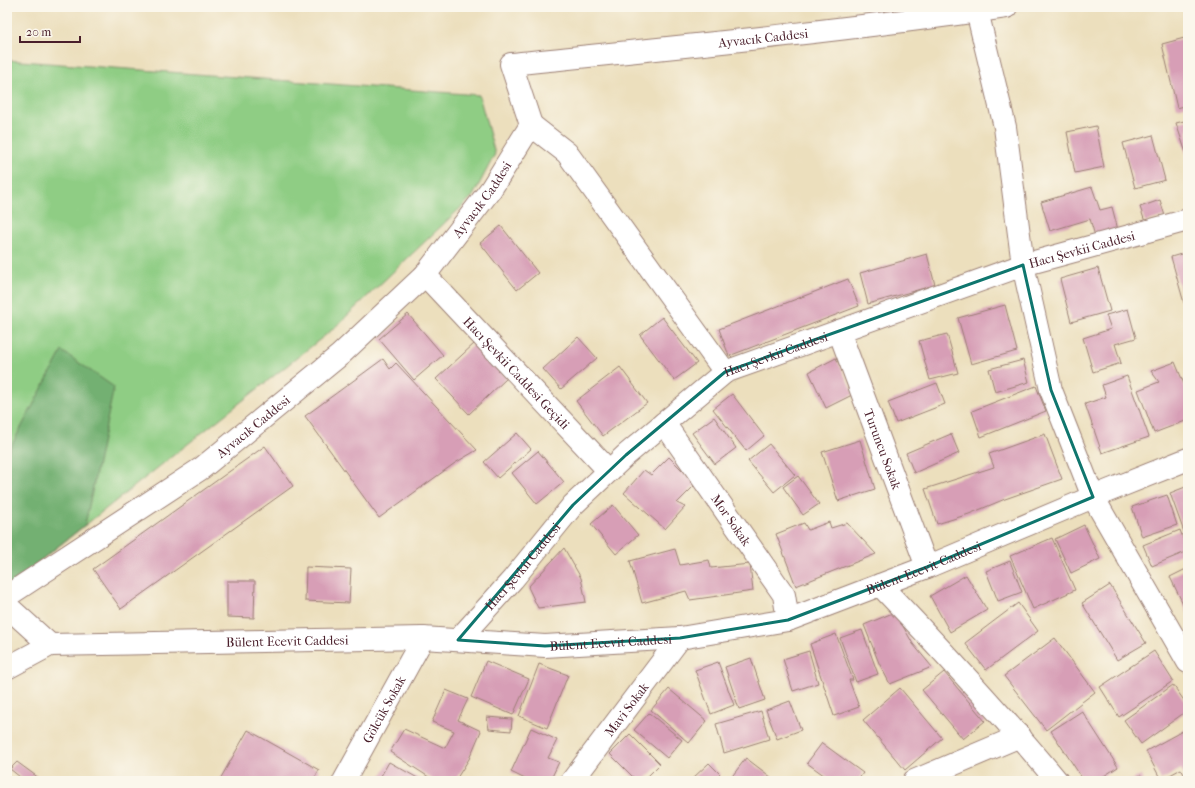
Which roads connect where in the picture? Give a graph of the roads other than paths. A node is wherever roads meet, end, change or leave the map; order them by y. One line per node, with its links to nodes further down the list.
1 (1006, 7): 2 (street)
2 (977, 11): 3 (street, Ayvacık Caddesi); 5 (street)
3 (531, 125): 6 (street, Ayvacık Caddesi); 8 (street)
4 (1188, 220): 5 (street, Hacı Şevkii Caddesi)
5 (1023, 265): 7 (street, Hacı Şevkii Caddesi); 12 (street)
6 (424, 275): 11 (street, Hacı Şevkii Caddesi Geçidi); 15 (street, Ayvacık Caddesi)
7 (839, 331): 8 (street, Hacı Şevkii Caddesi); 13 (street, Turuncu Sokak)
8 (725, 372): 9 (street, Hacı Şevkii Caddesi)
9 (664, 423): 11 (street, Hacı Şevkii Caddesi); 17 (street, Mor Sokak)
10 (1188, 459): 12 (street, Bülent Ecevit Caddesi)
11 (609, 471): 20 (street, Hacı Şevkii Caddesi)
12 (1093, 497): 13 (street, Bülent Ecevit Caddesi); 22 (street)
13 (927, 567): 14 (street, Bülent Ecevit Caddesi)
14 (880, 585): 17 (street, Bülent Ecevit Caddesi); 24 (street)
15 (7, 596)
16 (7, 606): 21 (street)
17 (788, 620): 19 (street, Bülent Ecevit Caddesi)
18 (423, 638): 20 (street, Bülent Ecevit Caddesi); 21 (street, Bülent Ecevit Caddesi); 25 (street, Gölcük Sokak)
19 (680, 638): 20 (street, Bülent Ecevit Caddesi); 26 (street, Mavi Sokak)
20 (458, 640)
21 (50, 645): 23 (street, Bülent Ecevit Caddesi)
22 (1188, 662)
23 (7, 668)
24 (1020, 736): 27 (street); 28 (street)
25 (344, 781)
26 (572, 781)
27 (914, 781)
28 (1057, 781)

